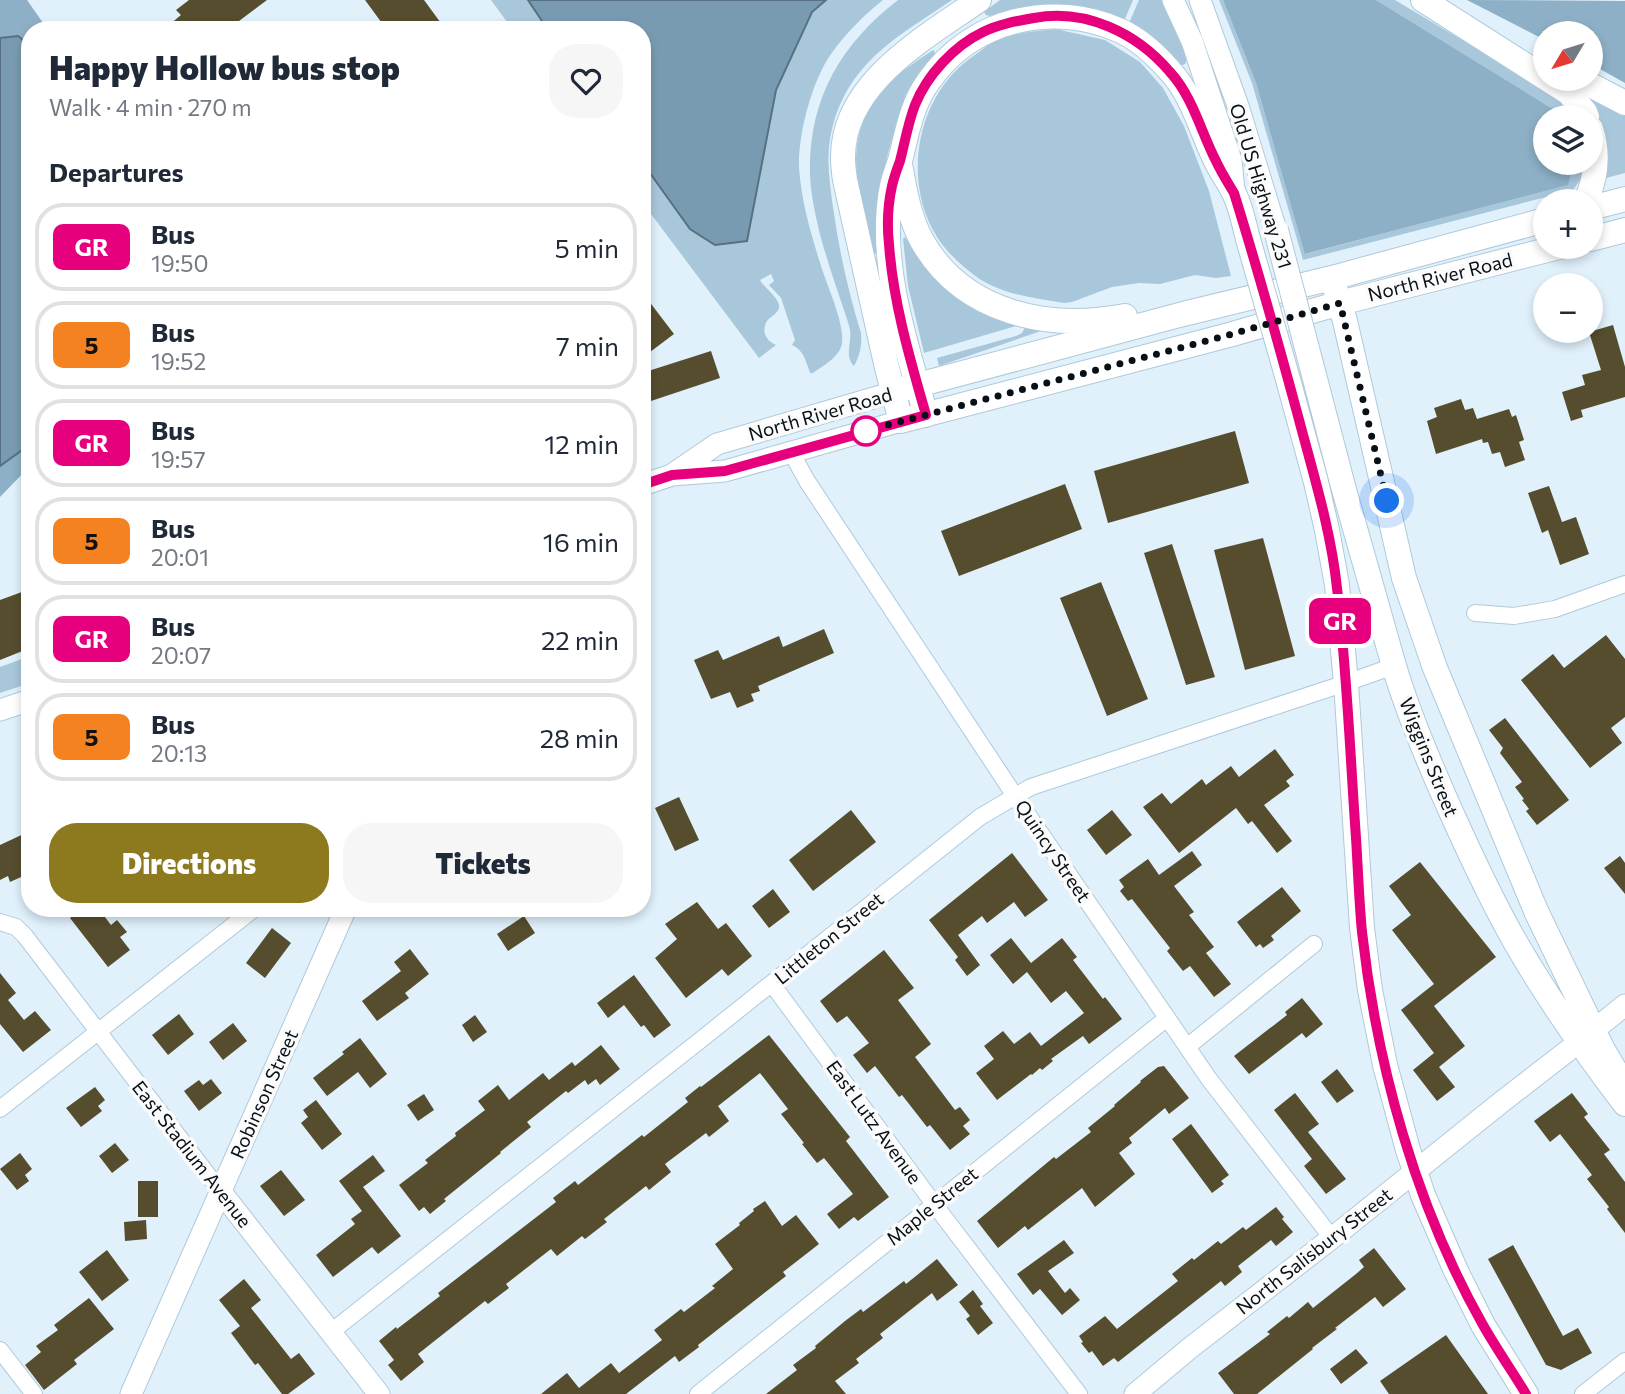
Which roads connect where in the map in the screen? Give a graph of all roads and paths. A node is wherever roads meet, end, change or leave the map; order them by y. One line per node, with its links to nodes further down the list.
1 (979, 0): 22 (main road)
2 (1173, 0): 10 (street, Old US Highway 231)
3 (1200, 0): 14 (street, Old US Highway 231)
4 (1423, 0): 5 (main road); 8 (main road)
5 (1533, 56)
6 (1602, 91): 7 (main road)
7 (1625, 103)
8 (1579, 105)
9 (900, 161): 10 (main road); 20 (main road); 22 (main road)
10 (1234, 193): 31 (main road, bridge)
11 (1625, 199): 12 (main road)
12 (1603, 205)
13 (1533, 223): 18 (main road, North River Road)
14 (1276, 230): 21 (main road, Old US Highway 231, bridge)
15 (1625, 230): 16 (main road)
16 (1603, 236)
17 (1533, 254): 19 (main road, North River Road)
18 (1332, 278): 19 (main road); 20 (main road, North River Road)
19 (1340, 303): 23 (main road, North River Road); 43 (main road)
20 (1182, 314): 22 (main road, North River Road)
21 (1314, 375): 30 (main road, Wiggins Street)
22 (905, 388): 23 (main road); 24 (main road); 26 (street, North River Road)
23 (926, 415): 24 (main road, North River Road)
24 (901, 421): 25 (street, North River Road)
25 (791, 452): 26 (street, North River Road); 34 (street, Quincy Street)
26 (672, 475): 27 (street, North River Road)
27 (651, 482)
28 (1625, 583): 29 (street)
29 (1475, 613)
30 (1394, 666): 31 (street, Littleton Street); 43 (main road, Wiggins Street)
31 (1346, 683): 34 (street, Littleton Street); 48 (main road)
32 (21, 703): 33 (street)
33 (0, 710)
34 (1015, 796): 39 (street, Littleton Street); 41 (street, Quincy Street)
35 (244, 917): 42 (street)
36 (342, 917): 49 (street, Robinson Street)
37 (1, 921): 42 (street, East Stadium Avenue)
38 (1314, 944): 44 (street)
39 (772, 984): 50 (street, East Lutz Avenue); 52 (street, Littleton Street)
40 (1625, 1005): 43 (street, North Salisbury Street)
41 (1167, 1018): 44 (street, Quincy Street); 50 (street, Maple Street)
42 (99, 1032): 47 (street); 49 (street, East Stadium Avenue)
43 (1586, 1036): 45 (main road); 46 (main road, Wiggins Street); 48 (street, North Salisbury Street)
44 (1187, 1047): 51 (street, Quincy Street)
45 (1625, 1087)
46 (1625, 1104)
47 (0, 1109)
48 (1415, 1171): 51 (street, North Salisbury Street); 61 (main road)
49 (221, 1192): 52 (street, East Stadium Avenue); 56 (street, Robinson Street)
50 (934, 1203): 58 (street, Maple Street); 59 (street, East Lutz Avenue)
51 (1332, 1238): 60 (street, North Salisbury Street)
52 (331, 1332): 57 (street, East Stadium Avenue)
53 (0, 1350): 55 (street)
54 (1625, 1361): 62 (street)
55 (34, 1394)
56 (131, 1394)
57 (379, 1394)
58 (698, 1394)
59 (1079, 1394)
60 (1135, 1394)
61 (1526, 1394)
62 (1583, 1394)

